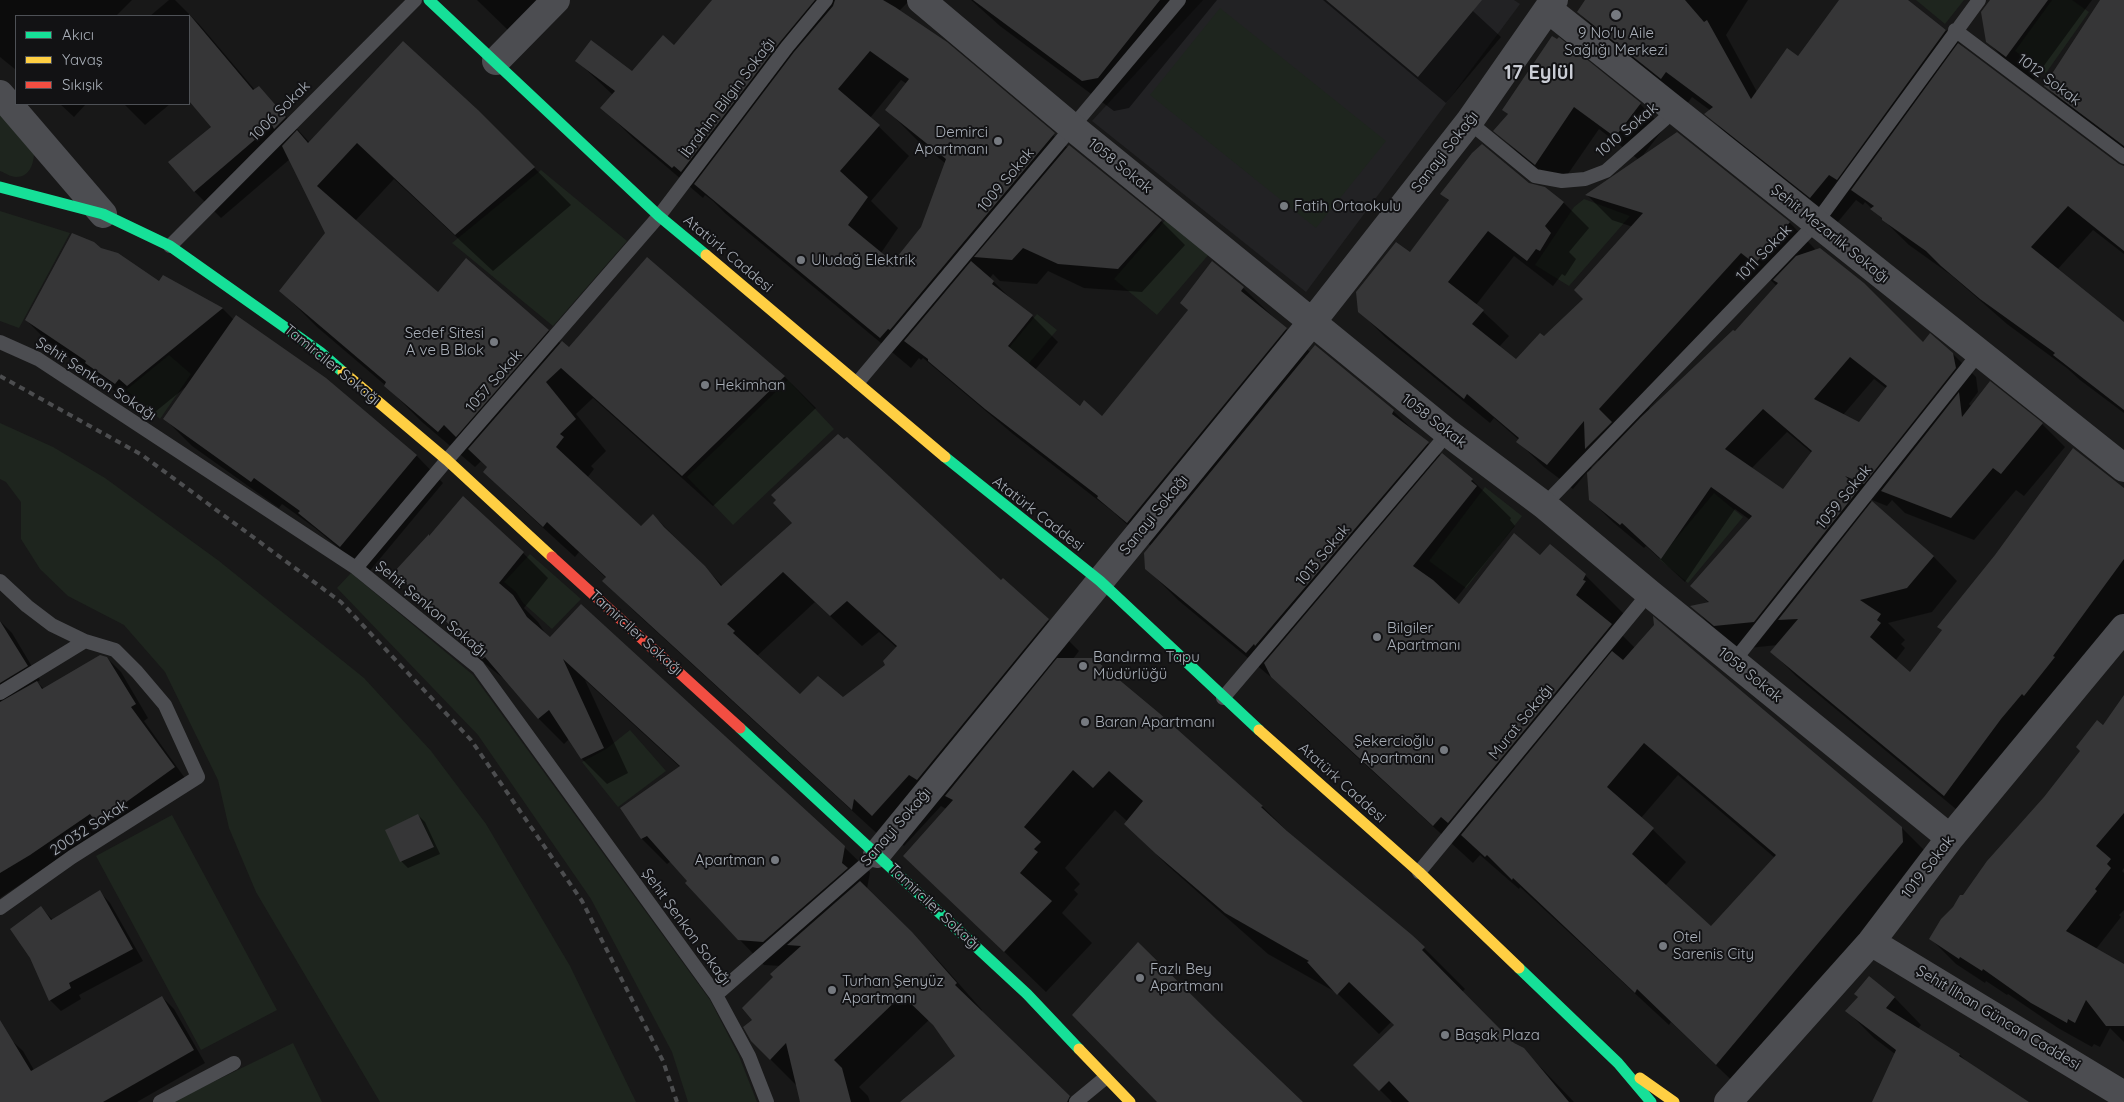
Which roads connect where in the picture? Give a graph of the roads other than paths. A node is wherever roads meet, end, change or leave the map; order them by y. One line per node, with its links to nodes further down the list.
1 (415, 0): 20 (lane, 1006 Sokak)
2 (429, 0): 10 (main road, Atatürk Caddesi)
3 (556, 0): 10 (street)
4 (826, 0): 18 (lane, İbrahim Bilgin Sokağı)
5 (921, 0): 14 (street, 1058 Sokak)
6 (1180, 0): 14 (lane, 1009 Sokak)
7 (1979, 0): 9 (lane, 1011 Sokak)
8 (1546, 3): 12 (street, Şehit Mezarlık Sokağı); 13 (street, Sanayi Sokağı)
9 (1955, 30): 15 (lane, 1012 Sokak); 19 (lane, 1011 Sokak)
10 (496, 61): 18 (main road, Atatürk Caddesi)
11 (0, 94): 17 (street, Tamirciler Sokağı)
12 (1675, 110): 13 (lane, 1010 Sokak); 19 (street, Şehit Mezarlık Sokağı)
13 (1469, 122): 21 (street, Sanayi Sokağı)
14 (1072, 127): 21 (street, 1058 Sokak); 24 (lane, 1009 Sokak)
15 (2124, 157)
16 (0, 187): 17 (main road, Tamirciler Sokağı)
17 (103, 214): 20 (main road, Tamirciler Sokağı)
18 (659, 216): 24 (main road, Atatürk Caddesi); 26 (lane, 1057 Sokak)
19 (1816, 222): 23 (street, Şehit Mezarlık Sokağı); 28 (lane, 1011 Sokak)
20 (170, 246): 26 (main road, Tamirciler Sokağı)
21 (1312, 322): 25 (street, 1058 Sokak); 30 (street, Sanayi Sokağı)
22 (0, 342): 29 (lane, Şehit Şenkon Sokağı)
23 (1979, 353): 27 (street, Şehit Mezarlık Sokağı); 35 (lane, 1059 Sokak)
24 (858, 382): 30 (main road, Atatürk Caddesi)
25 (1448, 433): 28 (street, 1058 Sokak); 37 (lane, 1013 Sokak)
26 (447, 460): 29 (lane, 1057 Sokak); 39 (main road, Tamirciler Sokağı)
27 (2124, 468)
28 (1544, 505): 32 (street, 1058 Sokak)
29 (356, 568): 43 (lane, Şehit Şenkon Sokağı)
30 (1100, 581): 37 (main road, Atatürk Caddesi); 39 (street, Sanayi Sokağı)
31 (0, 582): 34 (lane)
32 (1649, 593): 35 (street, 1058 Sokak); 40 (lane, Murat Sokağı)
33 (2124, 628): 38 (street, 1019 Sokak)
34 (84, 640): 36 (lane); 41 (lane, 20032 Sokak)
35 (1734, 661): 38 (street, 1058 Sokak)
36 (0, 693)
37 (1223, 698): 40 (main road, Atatürk Caddesi)
38 (1950, 838): 42 (street, 1019 Sokak)
39 (877, 854): 43 (lane, Sanayi Sokağı); 46 (main road, Tamirciler Sokağı)
40 (1419, 872): 45 (main road, Atatürk Caddesi)
41 (0, 908)
42 (1872, 942): 47 (street, Şehit İlhan Güncan Caddesi); 54 (street, 1019 Sokak)
43 (716, 995): 49 (lane, Şehit Şenkon Sokağı)
44 (234, 1063): 48 (lane)
45 (1618, 1063): 52 (main road, Atatürk Caddesi); 53 (main road, Atatürk Caddesi)
46 (1105, 1078): 50 (lane); 51 (main road, Tamirciler Sokağı)
47 (2124, 1095)
48 (160, 1102)
49 (767, 1102)
50 (1076, 1102)
51 (1130, 1102)
52 (1651, 1102)
53 (1674, 1102)
54 (1728, 1102)

